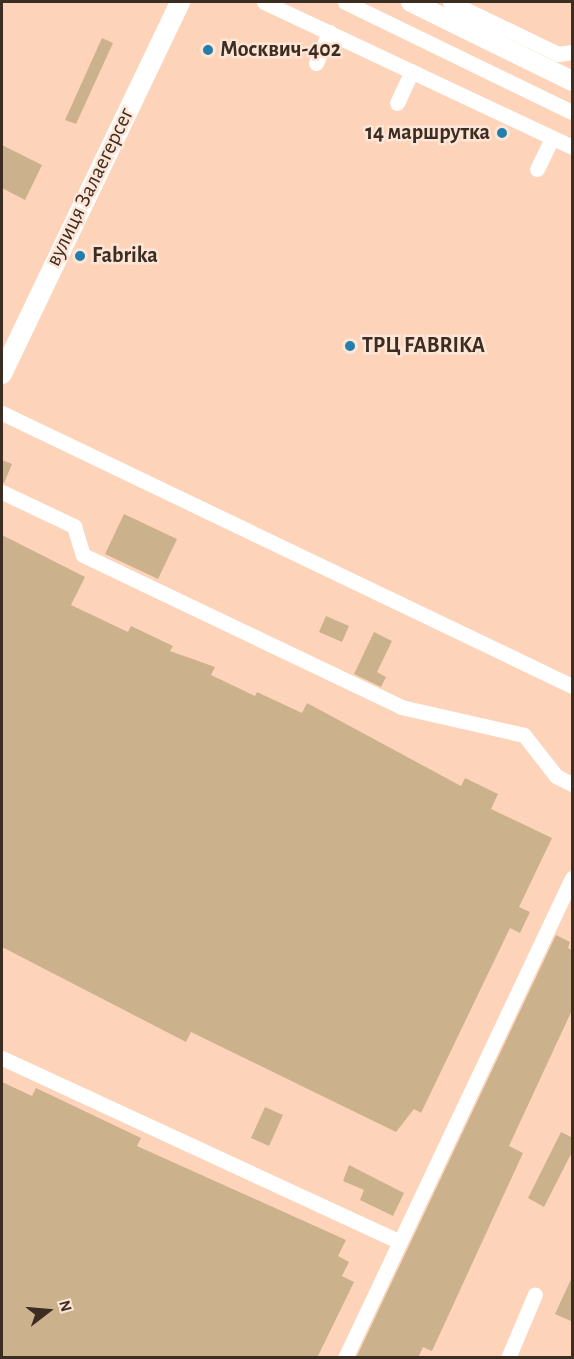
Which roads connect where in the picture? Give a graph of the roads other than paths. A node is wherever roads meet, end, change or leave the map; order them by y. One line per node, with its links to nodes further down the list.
1 (180, 2): 16 (main road, вулиця Залаегерсег)
2 (264, 2): 6 (lane)
3 (345, 2): 12 (lane)
4 (411, 2): 10 (main road)
5 (450, 2): 7 (lane)
6 (329, 32): 8 (lane); 9 (lane)
7 (573, 52)
8 (316, 63)
9 (411, 71): 11 (lane); 13 (lane)
10 (571, 77)
11 (397, 103)
12 (573, 112)
13 (552, 138): 14 (lane); 15 (lane)
14 (573, 147)
15 (537, 169)
16 (2, 374)
17 (6, 410): 19 (lane)
18 (2, 492): 20 (lane)
19 (573, 686)
20 (573, 784)
21 (573, 878): 23 (lane)
22 (2, 1058): 23 (lane)
23 (398, 1241): 25 (lane)
24 (535, 1294): 26 (lane)
25 (345, 1358)
26 (508, 1358)

